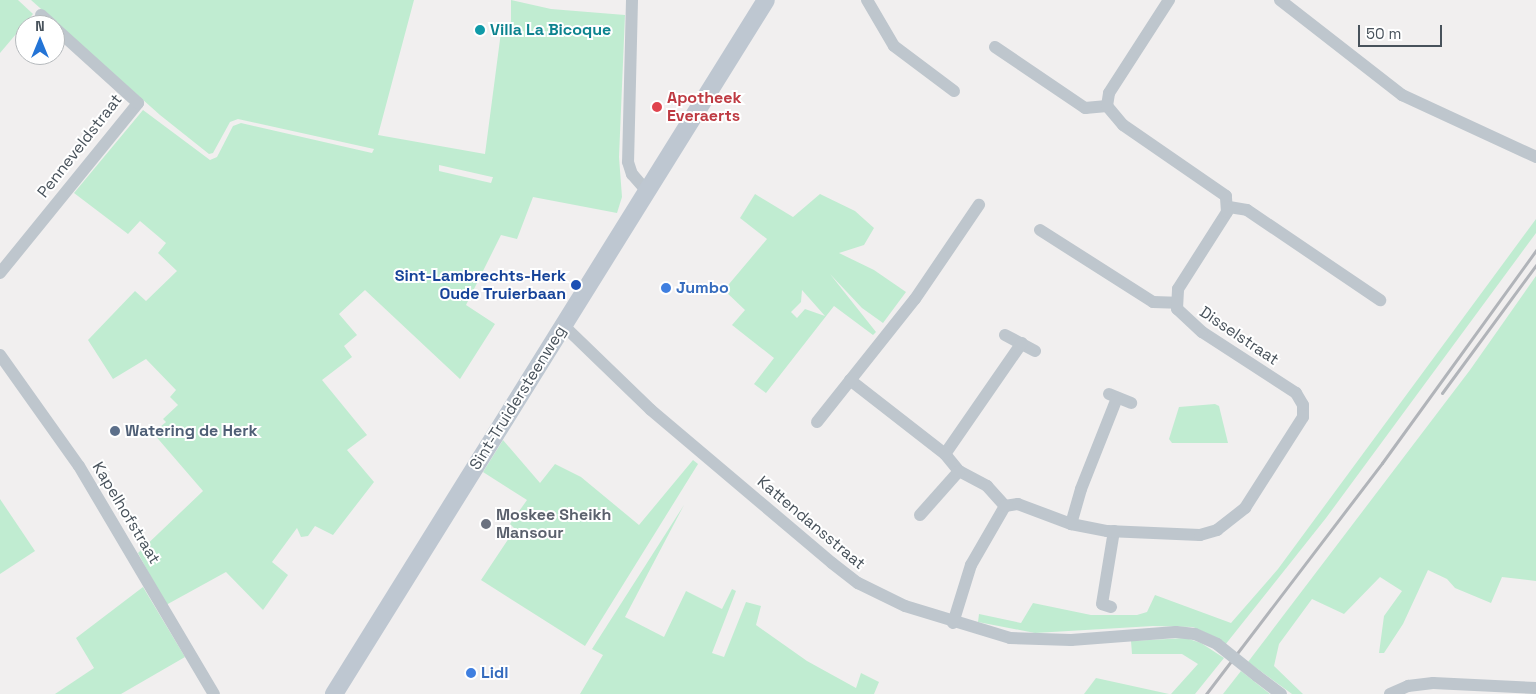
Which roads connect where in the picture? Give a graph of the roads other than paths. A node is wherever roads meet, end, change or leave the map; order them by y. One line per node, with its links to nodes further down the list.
1 (632, 0): 11 (street)
2 (766, 0): 11 (main road, Sint-Truidersteenweg)
3 (867, 0): 8 (street)
4 (1170, 0): 9 (street)
5 (1280, 0): 10 (street)
6 (65, 37): 15 (street, Penneveldstraat)
7 (995, 47): 9 (street)
8 (954, 91)
9 (1107, 106): 13 (street)
10 (1536, 158)
11 (647, 191): 18 (main road, Sint-Truidersteenweg)
12 (979, 205): 23 (street)
13 (1229, 207): 16 (street); 17 (street)
14 (1040, 230): 17 (street)
15 (0, 273)
16 (1380, 300)
17 (1176, 303): 31 (street, Disselstraat)
18 (563, 325): 33 (street, Kattendansstraat); 36 (main road, Sint-Truidersteenweg)
19 (1005, 335): 20 (street)
20 (1022, 343): 21 (street); 26 (street)
21 (1035, 351)
22 (0, 355): 35 (street, Kapelhofstraat)
23 (850, 380): 25 (street); 26 (street)
24 (1130, 403): 30 (street)
25 (817, 422)
26 (945, 454): 27 (street)
27 (959, 471): 28 (street); 29 (street)
28 (1005, 506): 30 (street, Disselstraat); 33 (street)
29 (920, 514)
30 (1070, 524): 31 (street, Disselstraat)
31 (1114, 531): 32 (street)
32 (1111, 607)
33 (953, 623): 37 (street, Kattendansstraat, bridge)
34 (1536, 688): 38 (street)
35 (214, 694)
36 (334, 694)
37 (1281, 694)
38 (1390, 694)

